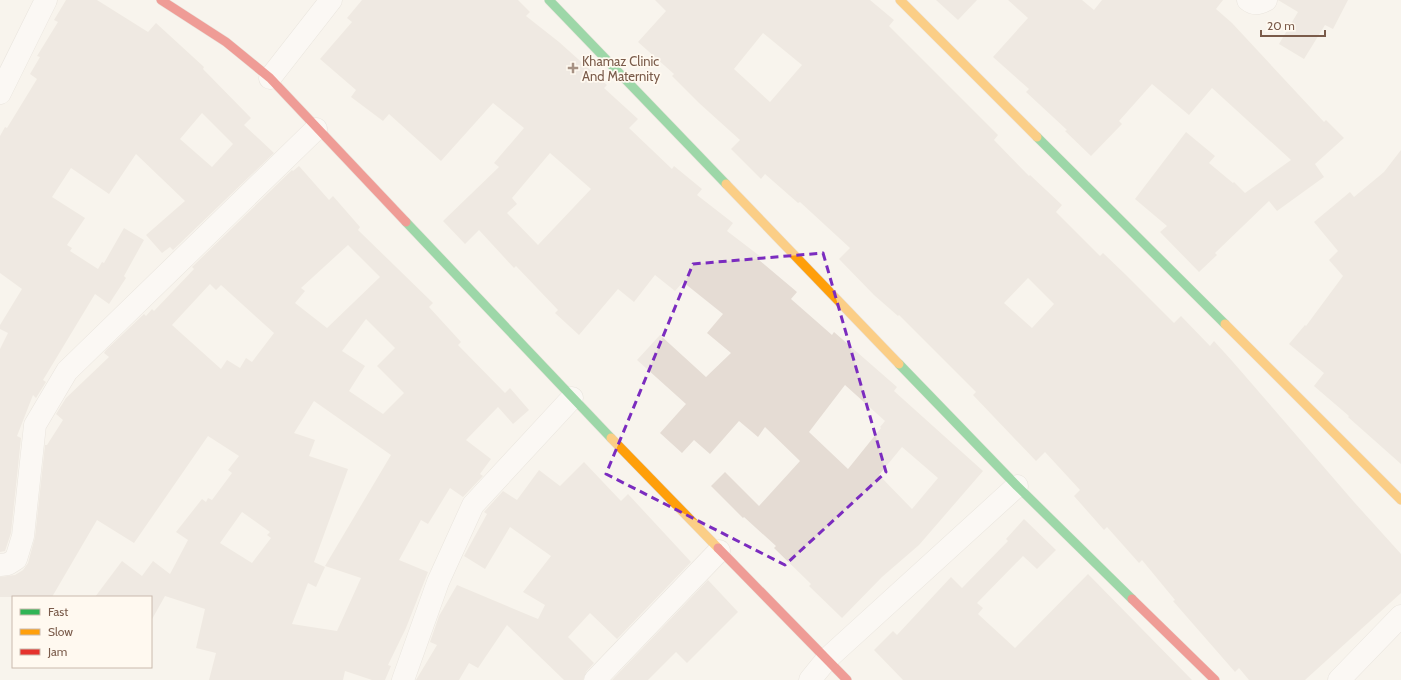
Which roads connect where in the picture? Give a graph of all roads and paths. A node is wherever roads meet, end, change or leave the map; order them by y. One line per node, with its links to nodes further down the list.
1 (46, 0): 9 (street)
2 (161, 0): 8 (street)
3 (331, 0): 8 (street)
4 (549, 0): 12 (street)
5 (900, 0): 13 (street)
6 (1248, 0): 7 (street)
7 (1266, 0)
8 (270, 78): 10 (street)
9 (0, 94)
10 (316, 129): 11 (street); 15 (street)
11 (572, 398): 14 (street); 18 (street)
12 (1017, 486): 17 (street); 22 (street)
13 (1401, 500)
14 (719, 551): 17 (street); 19 (street)
15 (0, 565)
16 (1401, 616): 23 (street)
17 (827, 659): 20 (street); 21 (street)
18 (403, 680)
19 (594, 680)
20 (810, 680)
21 (847, 680)
22 (1215, 680)
23 (1339, 680)

